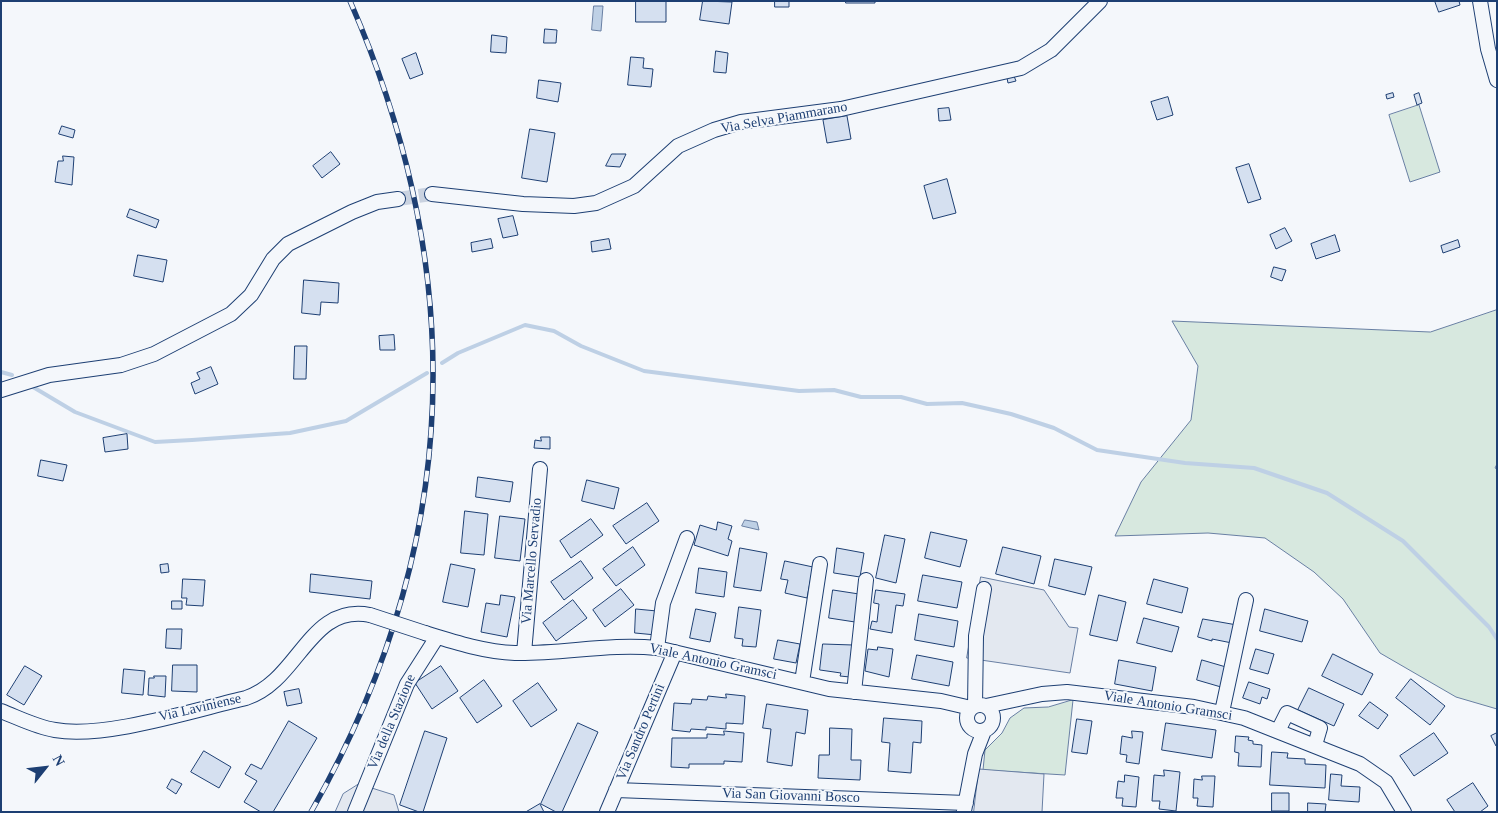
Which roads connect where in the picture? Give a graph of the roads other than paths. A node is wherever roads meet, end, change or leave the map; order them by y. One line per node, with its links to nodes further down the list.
1 (1100, 1): 4 (street, Via Selva Piammarano)
2 (1480, 1): 3 (street)
3 (1497, 80)
4 (432, 194)
5 (398, 198): 6 (street)
6 (1, 390)
7 (540, 469): 16 (street, Via Marcello Servadio)
8 (687, 538): 14 (street)
9 (820, 564): 17 (street)
10 (866, 580): 18 (street)
11 (984, 589): 21 (street)
12 (1246, 600): 20 (street)
13 (431, 635): 16 (street, Viale Antonio Gramsci); 19 (street, Via Laviniense, bridge); 26 (street, Via della Stazione)
14 (657, 648): 15 (street, Viale Antonio Gramsci); 16 (street, Viale Antonio Gramsci)
15 (675, 652): 17 (street, Viale Antonio Gramsci); 24 (street, Via Sandro Pertini)
16 (524, 653)
17 (802, 682): 18 (street, Viale Antonio Gramsci)
18 (854, 692): 21 (street, Viale Antonio Gramsci)
19 (1, 711)
20 (1222, 712): 21 (street, Viale Antonio Gramsci); 22 (street, Viale Antonio Gramsci)
21 (979, 716): 25 (street)
22 (1278, 731): 23 (street, Viale Antonio Gramsci); 23 (street)
23 (1315, 745): 28 (street, Viale Antonio Gramsci)
24 (616, 790): 25 (street, Via San Giovanni Bosco); 27 (street, Via Sandro Pertini)
25 (965, 807)
26 (355, 812)
27 (607, 812)
28 (1404, 812)

